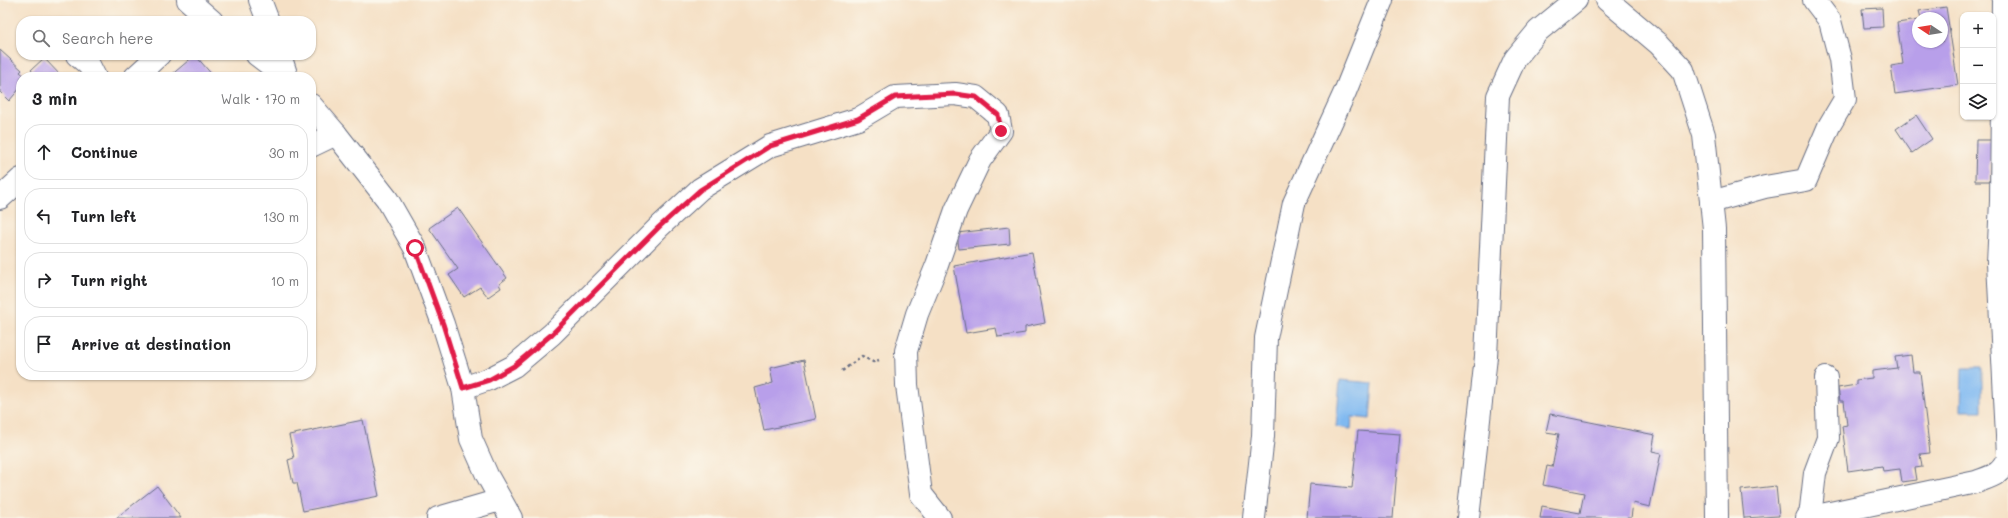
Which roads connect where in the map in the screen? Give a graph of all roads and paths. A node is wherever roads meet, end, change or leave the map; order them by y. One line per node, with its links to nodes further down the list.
1 (260, 0): 7 (street)
2 (1382, 0): 31 (street)
3 (1576, 0): 32 (street)
4 (1607, 0): 21 (street)
5 (1814, 0): 21 (street)
6 (2003, 0): 26 (street)
7 (266, 16)
8 (83, 60): 12 (street)
9 (154, 60): 13 (street)
10 (264, 60): 14 (street)
11 (281, 60): 15 (street)
12 (92, 72)
13 (140, 72)
14 (279, 72)
15 (285, 72)
16 (316, 111): 17 (street)
17 (336, 134): 18 (street); 25 (street)
18 (316, 144)
19 (16, 184): 20 (street)
20 (0, 198)
21 (1711, 202): 33 (street)
22 (906, 350): 23 (path); 25 (street); 30 (street)
23 (842, 371)
24 (1826, 378): 34 (street)
25 (463, 388): 28 (street)
26 (2008, 455)
27 (2008, 458): 34 (street)
28 (506, 509): 29 (street)
29 (438, 518)
30 (940, 518)
31 (1254, 518)
32 (1468, 518)
33 (1717, 518)
34 (1808, 518)

